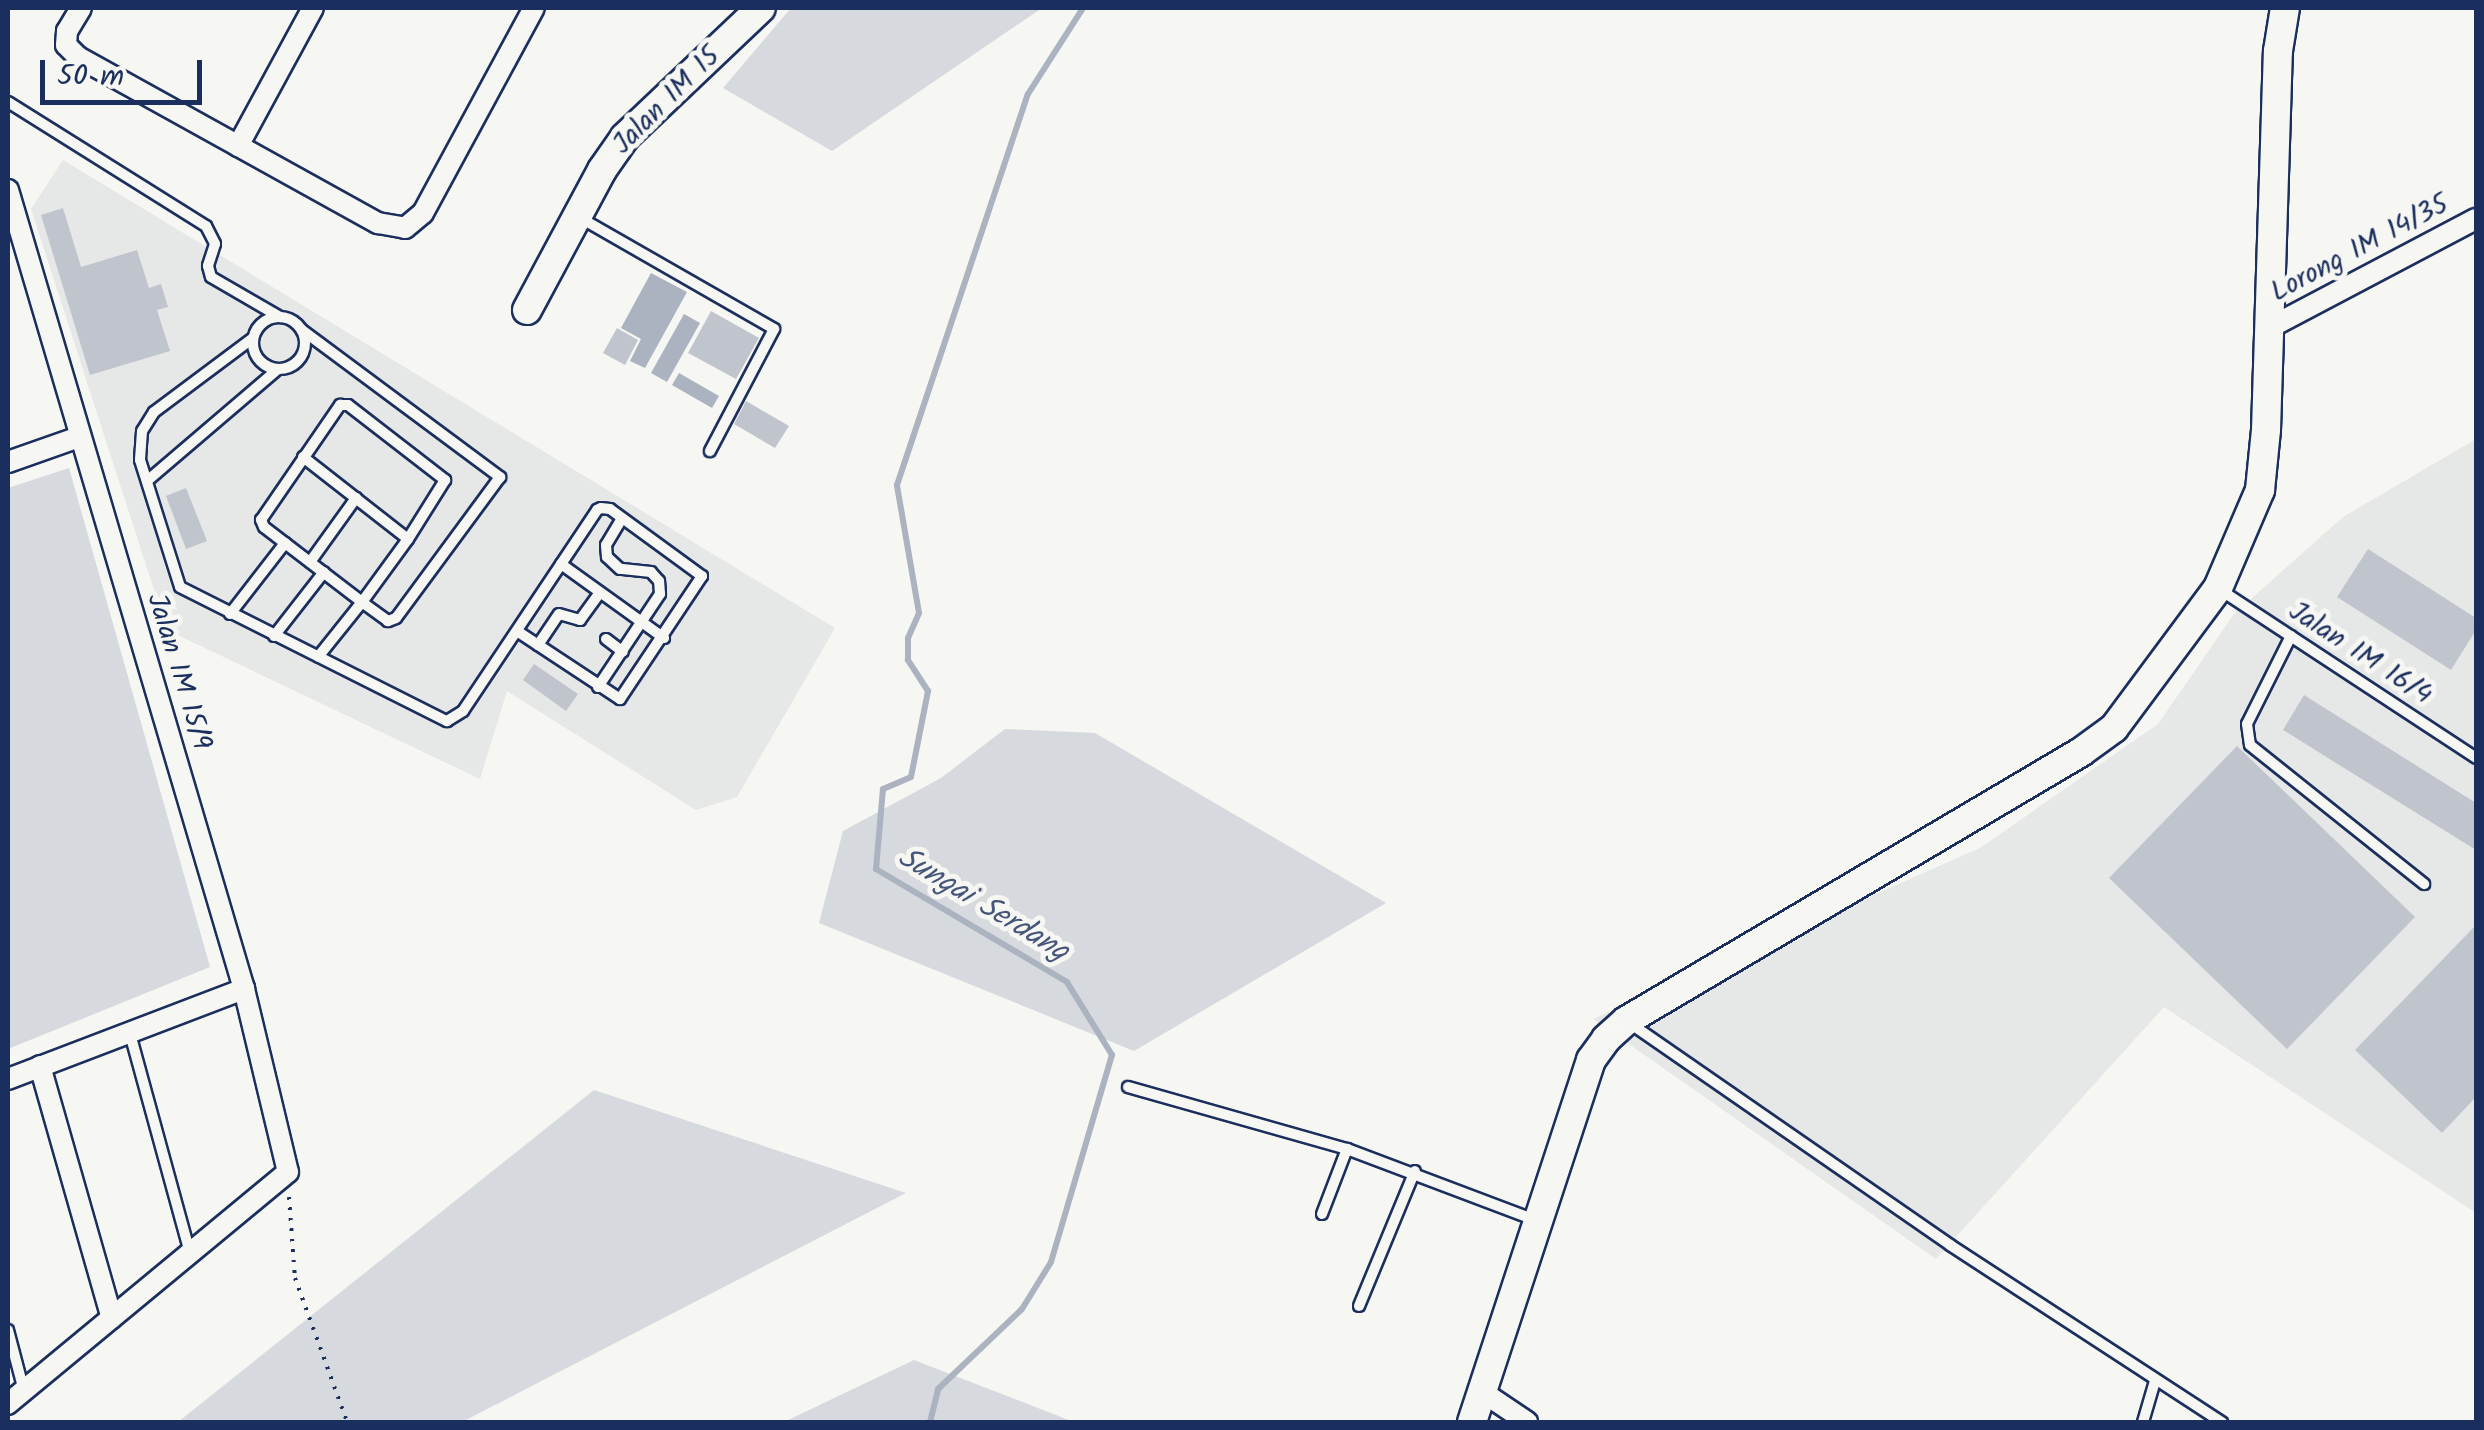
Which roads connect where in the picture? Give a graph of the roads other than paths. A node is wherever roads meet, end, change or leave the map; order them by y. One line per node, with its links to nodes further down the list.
1 (80, 8): 7 (street)
2 (313, 8): 7 (street)
3 (534, 8): 7 (street)
4 (761, 8): 9 (street, Jalan IM 15)
5 (2285, 8): 13 (street)
6 (8, 102): 12 (lane)
7 (238, 146)
8 (8, 190): 17 (street, Jalan IM 15/9)
9 (577, 216): 11 (street, Jalan IM 15); 18 (lane)
10 (2476, 219): 13 (street, Lorong IM 14/35)
11 (527, 310)
12 (280, 317): 14 (lane); 15 (lane)
13 (2269, 328): 29 (street)
14 (302, 330): 16 (lane); 31 (lane)
15 (253, 338): 16 (lane); 21 (lane)
16 (278, 370): 21 (lane)
17 (79, 437): 20 (street); 46 (street, Jalan IM 15/9)
18 (710, 451)
19 (303, 457): 22 (lane); 24 (lane); 25 (lane)
20 (8, 462)
21 (147, 481): 32 (lane)
22 (356, 498): 24 (lane); 26 (lane)
23 (622, 518): 27 (lane); 33 (lane); 37 (lane)
24 (408, 538): 31 (lane)
25 (285, 543): 26 (lane); 32 (lane)
26 (310, 562): 28 (lane)
27 (562, 564): 30 (lane); 34 (lane)
28 (324, 572): 31 (lane); 35 (lane)
29 (2218, 588): 36 (lane, Jalan IM 16/4); 47 (street)
30 (600, 592): 33 (lane); 39 (lane)
31 (362, 602): 41 (lane)
32 (230, 614): 35 (lane)
33 (643, 623): 37 (lane); 40 (lane)
34 (517, 631): 39 (lane); 41 (lane)
35 (274, 636): 41 (lane)
36 (2291, 636): 44 (lane, Jalan IM 16/4); 45 (lane)
37 (664, 638): 42 (lane)
38 (606, 640): 40 (lane)
39 (538, 645): 42 (lane)
40 (623, 652): 42 (lane)
41 (318, 657)
42 (598, 688)
43 (2476, 743): 44 (lane)
44 (2473, 756)
45 (2424, 884)
46 (244, 988): 48 (street); 56 (street, Jalan IM 15/9)
47 (1626, 1021): 55 (street); 60 (lane)
48 (130, 1030): 49 (street); 56 (lane)
49 (40, 1066): 50 (street); 58 (street)
50 (8, 1078)
51 (1128, 1087): 52 (lane)
52 (1346, 1148): 53 (lane); 54 (lane)
53 (1415, 1171): 55 (lane); 57 (lane)
54 (1322, 1214)
55 (1540, 1223): 61 (street)
56 (189, 1250): 58 (street)
57 (1358, 1306)
58 (112, 1318): 62 (street)
59 (8, 1330): 62 (lane)
60 (2155, 1381): 65 (lane); 66 (lane)
61 (1484, 1393): 63 (street); 64 (street)
62 (16, 1398)
63 (1472, 1422)
64 (1527, 1422)
65 (2144, 1422)
66 (2222, 1422)

